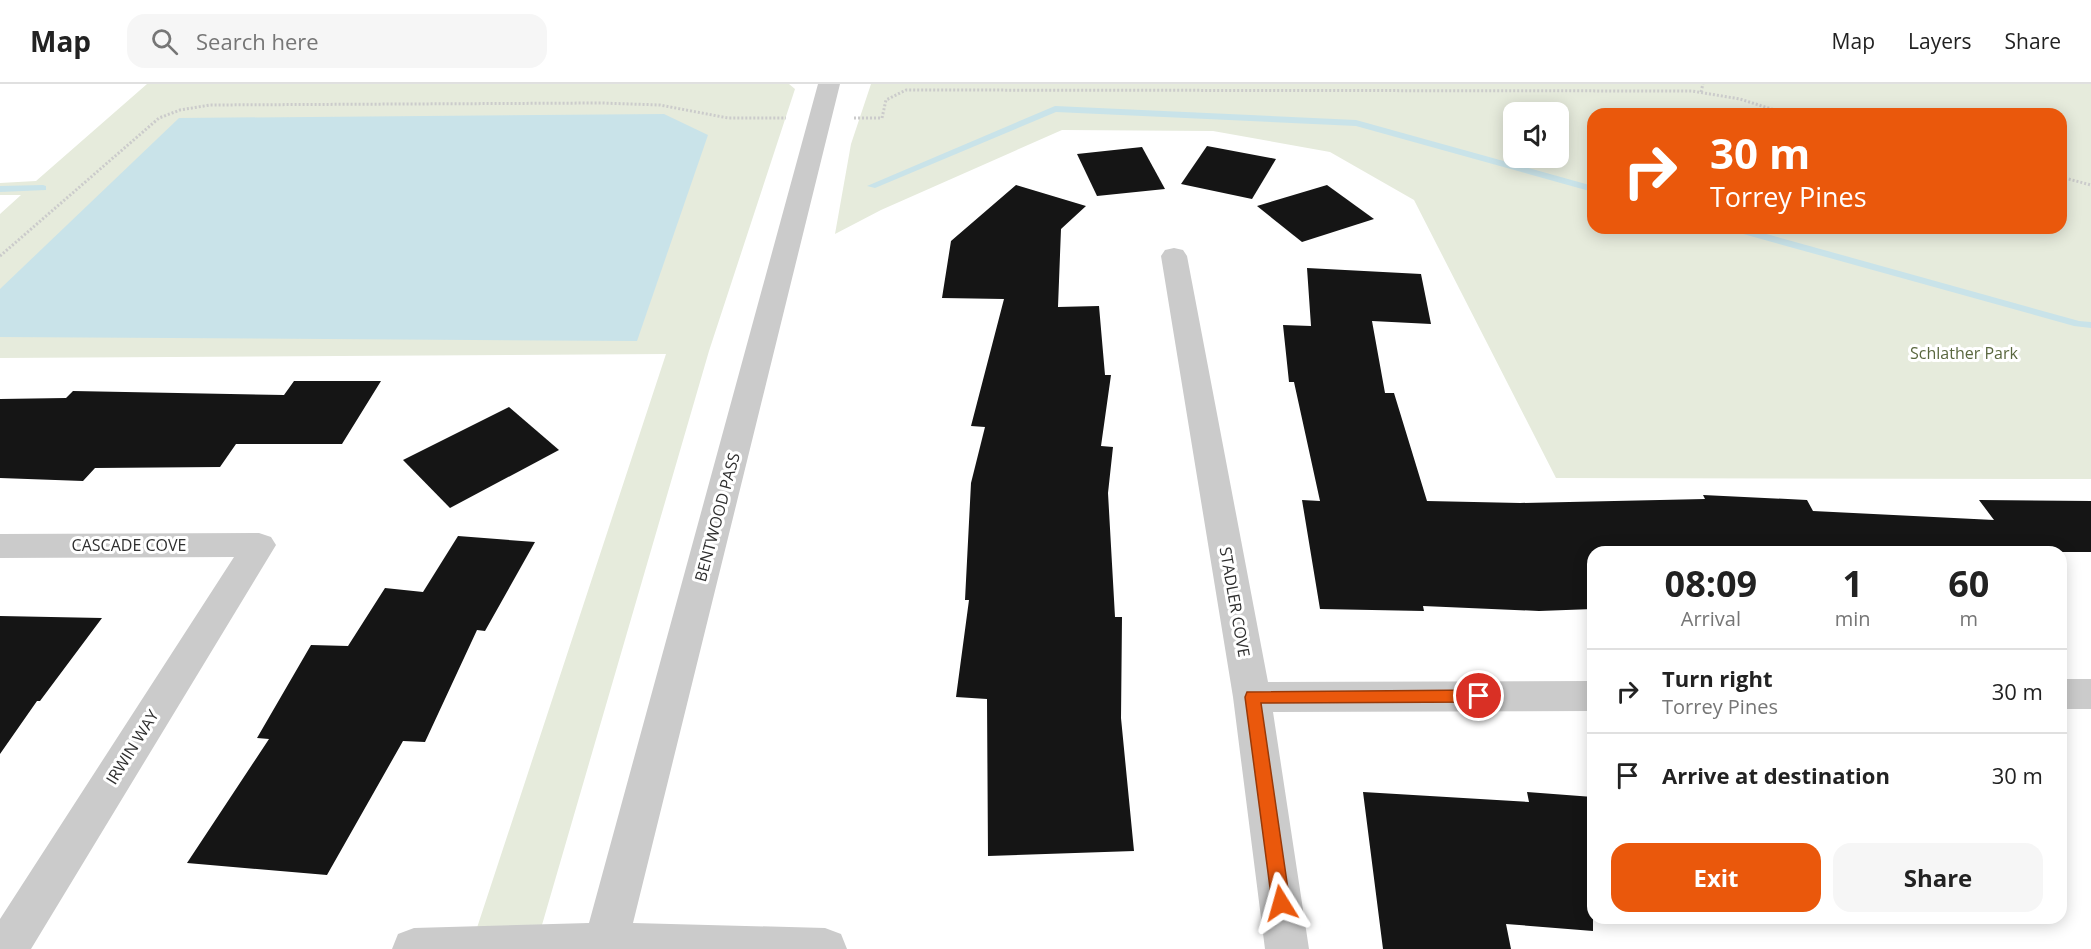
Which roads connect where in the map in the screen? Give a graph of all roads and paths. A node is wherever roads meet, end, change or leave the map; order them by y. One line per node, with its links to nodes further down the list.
1 (829, 84): 5 (street, BENTWOOD PASS)
2 (1703, 84): 3 (path)
3 (1701, 92): 4 (path); 5 (path)
4 (1771, 108)
5 (821, 118): 8 (path); 16 (street, BENTWOOD PASS)
6 (2067, 179): 7 (path)
7 (2091, 185)
8 (0, 256)
9 (1174, 256): 15 (street, STADLER COVE)
10 (259, 545): 11 (street, CASCADE COVE); 17 (street, IRWIN WAY)
11 (0, 546)
12 (2067, 694): 13 (street)
13 (2091, 694)
14 (1587, 696): 15 (street)
15 (1252, 697): 20 (street, STADLER COVE)
16 (605, 946): 18 (street); 19 (street)
17 (6, 949)
18 (414, 949)
19 (825, 949)
20 (1287, 949)

